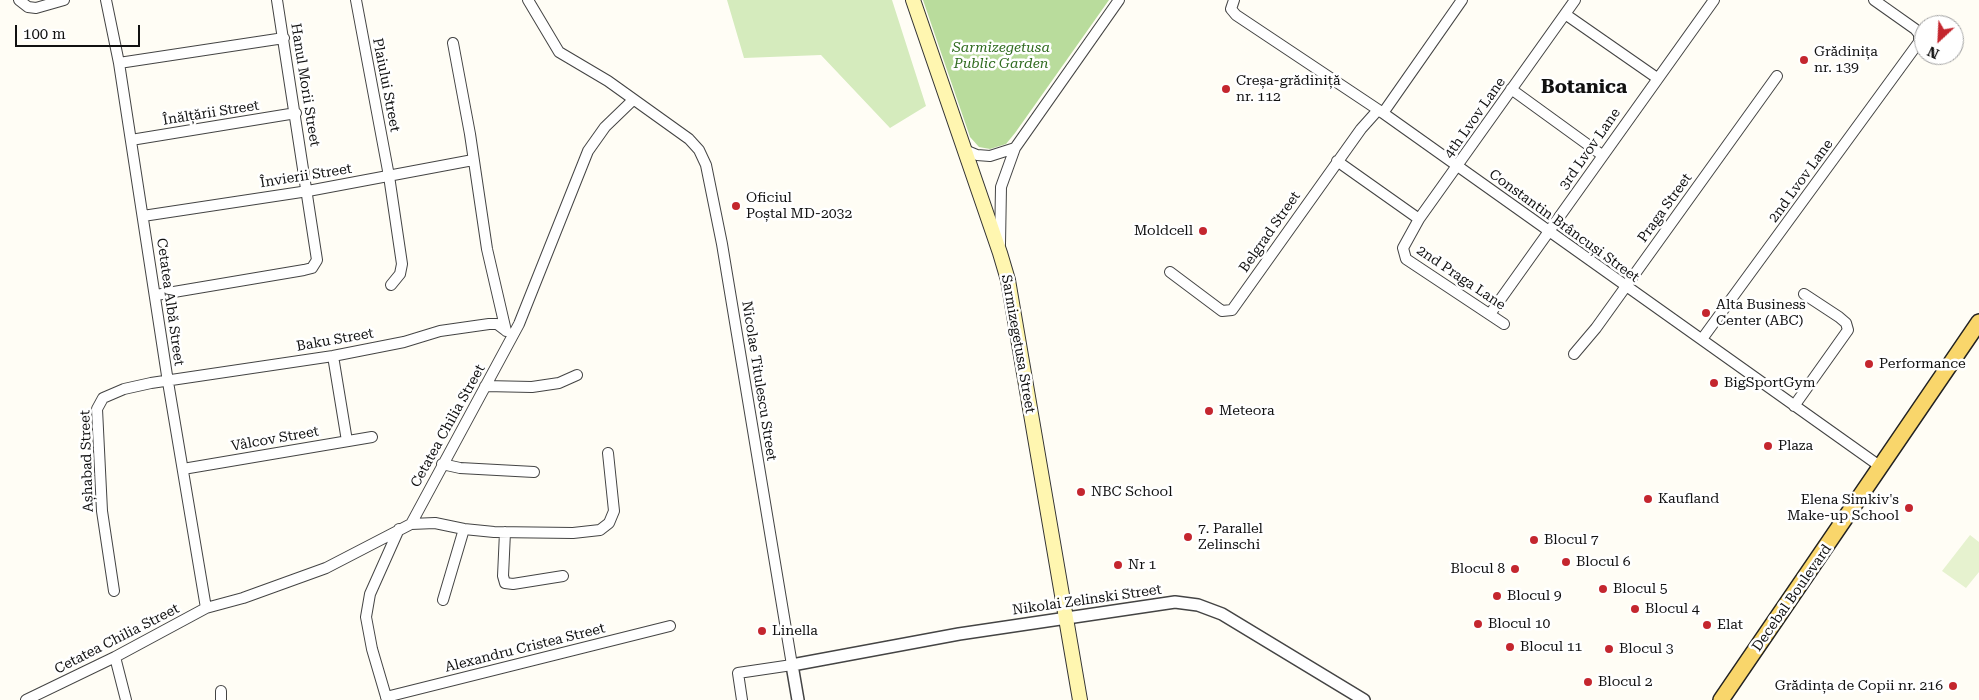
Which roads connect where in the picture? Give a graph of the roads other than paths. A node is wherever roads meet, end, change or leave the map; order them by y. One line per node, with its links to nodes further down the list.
1 (19, 0): 2 (street)
2 (64, 0)
3 (106, 0): 17 (street, Cetatea Albă Street)
4 (277, 0): 15 (street, Hanul Morii Street)
5 (356, 0): 31 (street, Plaiului Street)
6 (528, 0): 21 (street)
7 (913, 0): 26 (main road, Sarmizegetusa Street)
8 (1119, 0): 25 (street)
9 (1462, 0): 22 (street, Belgrad Street)
10 (1575, 0): 14 (street, 4th Lvov Lane)
11 (1874, 0): 47 (street, 2nd Lvov Lane)
12 (1712, 1): 19 (street, 3rd Lvov Lane)
13 (1233, 4): 22 (street, Constantin Brâncuși Street)
14 (1565, 14): 19 (street); 20 (street, 4th Lvov Lane)
15 (284, 38): 17 (street); 23 (street, Hanul Morii Street)
16 (453, 43): 28 (street)
17 (119, 62): 24 (street, Cetatea Albă Street)
18 (1777, 76): 40 (street, Praga Street)
19 (1657, 78): 27 (street, 3rd Lvov Lane)
20 (1511, 89): 27 (street); 30 (street, 4th Lvov Lane)
21 (634, 100): 48 (street, Cetatea Chilia Street); 73 (street, Nicolae Titulescu Street)
22 (1380, 112): 29 (street, Belgrad Street); 30 (street, Constantin Brâncuși Street)
23 (296, 113): 24 (street, Înălțării Street); 32 (street, Hanul Morii Street)
24 (131, 140): 33 (street, Cetatea Albă Street)
25 (1015, 148): 26 (street); 36 (street)
26 (965, 150): 36 (main road, Sarmizegetusa Street)
27 (1602, 155): 35 (street, 3rd Lvov Lane)
28 (473, 160): 31 (street, Învierii Street); 46 (street)
29 (1338, 161): 34 (street); 38 (street, Belgrad Street)
30 (1458, 166): 34 (street, 4th Lvov Lane); 35 (street, Constantin Brâncuși Street)
31 (389, 176): 32 (street, Învierii Street); 39 (street, Plaiului Street)
32 (308, 190): 33 (street, Învierii Street); 42 (street, Hanul Morii Street)
33 (143, 216): 42 (street, Cetatea Albă Street)
34 (1419, 219): 37 (street, 4th Lvov Lane)
35 (1548, 232): 40 (street, Constantin Brâncuși Street); 43 (street, 3rd Lvov Lane)
36 (1000, 253): 70 (main road, Sarmizegetusa Street)
37 (1403, 254): 43 (street, 2nd Praga Lane)
38 (1170, 272)
39 (391, 285)
40 (1625, 286): 47 (street, Constantin Brâncuși Street); 49 (street, Praga Street)
41 (1804, 294): 54 (street)
42 (156, 295): 52 (street, Cetatea Albă Street)
43 (1490, 314): 45 (street, 2nd Praga Lane)
44 (1979, 322): 59 (main road, Decebal Boulevard)
45 (1504, 324)
46 (505, 330): 48 (street); 50 (street, Baku Street)
47 (1702, 339): 54 (street, Constantin Brâncuși Street)
48 (511, 341): 53 (street, Cetatea Chilia Street)
49 (1574, 354)
50 (333, 356): 52 (street, Baku Street); 56 (street)
51 (577, 376): 53 (street)
52 (168, 382): 60 (street, Cetatea Albă Street); 67 (street, Așhabad Street)
53 (485, 386): 58 (street, Cetatea Chilia Street)
54 (1794, 406): 59 (street, Constantin Brâncuși Street)
55 (372, 437): 56 (street, Vâlcov Street)
56 (347, 440): 60 (street, Vâlcov Street)
57 (608, 453): 65 (street)
58 (442, 464): 61 (street); 62 (street, Cetatea Chilia Street)
59 (1881, 467): 81 (main road, Decebal Boulevard)
60 (183, 469): 69 (street, Cetatea Albă Street)
61 (534, 472)
62 (411, 524): 63 (street, Cetatea Chilia Street); 64 (street)
63 (399, 529): 69 (street, Cetatea Chilia Street); 74 (street)
64 (464, 530): 65 (street); 68 (street)
65 (505, 532): 66 (street)
66 (563, 576)
67 (114, 592)
68 (443, 600)
69 (206, 608): 72 (street, Cetatea Chilia Street)
70 (1066, 619): 73 (street, Nikolai Zelinski Street); 79 (main road, Sarmizegetusa Street); 80 (street, Nikolai Zelinski Street)
71 (670, 626): 74 (street, Alexandru Cristea Street)
72 (115, 657): 75 (street, Cetatea Chilia Street); 76 (street)
73 (792, 665): 77 (street); 78 (street, Nicolae Titulescu Street)
74 (387, 698)
75 (26, 700)
76 (126, 700)
77 (742, 700)
78 (798, 700)
79 (1080, 700)
80 (1364, 700)
81 (1722, 700)

